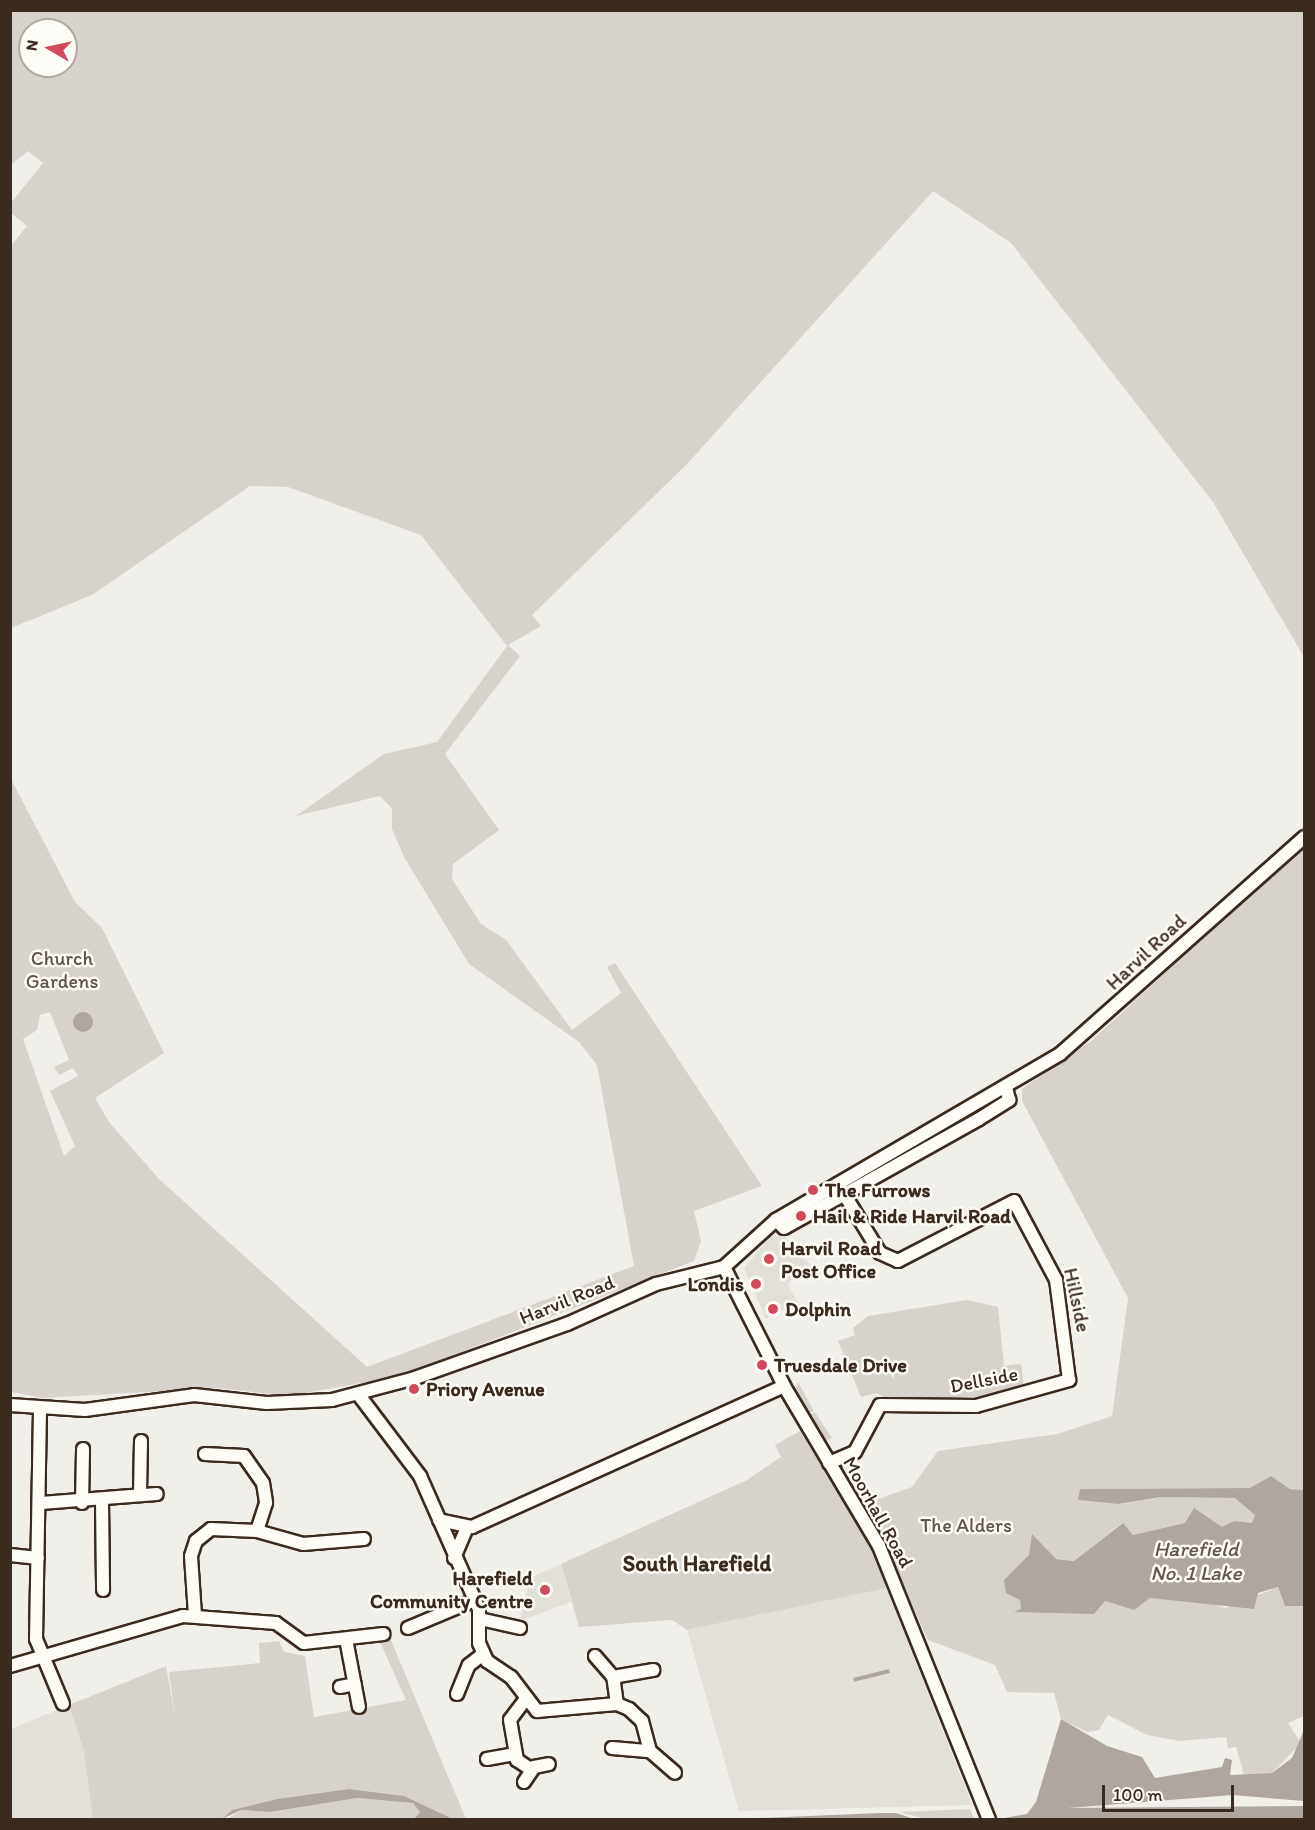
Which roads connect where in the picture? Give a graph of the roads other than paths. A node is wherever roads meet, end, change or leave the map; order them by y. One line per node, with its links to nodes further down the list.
1 (1305, 837): 2 (street, Harvil Road)
2 (841, 1189): 3 (street, Harvil Road); 4 (street, Hillside)
3 (724, 1267): 5 (street, Moorhall Road); 6 (street, Harvil Road)
4 (1069, 1380): 12 (street, Dellside)
5 (784, 1386): 12 (street, Moorhall Road); 19 (street)
6 (358, 1394): 8 (street, Harvil Road); 18 (street)
7 (10, 1406): 8 (street, Harvil Road)
8 (40, 1410): 16 (street)
9 (141, 1442): 13 (street)
10 (83, 1449): 17 (street)
11 (205, 1454): 20 (street)
12 (829, 1463): 54 (street, Moorhall Road)
13 (140, 1493): 14 (street); 15 (street)
14 (157, 1494)
15 (102, 1502): 17 (street); 25 (street)
16 (41, 1503): 17 (street); 23 (street)
17 (82, 1503)
18 (439, 1520): 19 (street); 24 (street)
19 (467, 1528): 24 (street)
20 (257, 1531): 21 (street); 27 (street)
21 (364, 1539)
22 (10, 1555): 23 (street)
23 (38, 1558): 33 (street)
24 (454, 1558): 26 (street)
25 (103, 1590)
26 (475, 1600): 28 (street); 29 (street)
27 (195, 1615): 32 (street); 33 (street)
28 (480, 1619): 30 (street); 34 (street)
29 (408, 1628)
30 (520, 1628)
31 (383, 1634): 32 (street)
32 (346, 1639): 39 (street)
33 (40, 1654): 36 (street); 43 (street)
34 (483, 1654): 41 (street); 42 (street)
35 (595, 1656): 38 (street)
36 (10, 1666)
37 (653, 1670): 38 (street)
38 (613, 1677): 44 (street)
39 (355, 1684): 40 (street); 45 (street)
40 (340, 1687)
41 (457, 1694)
42 (525, 1700): 44 (street); 48 (street)
43 (63, 1704)
44 (617, 1704): 47 (street)
45 (359, 1707)
46 (612, 1748): 47 (street)
47 (650, 1751): 52 (street)
48 (516, 1754): 49 (street); 51 (street)
49 (487, 1759)
50 (549, 1764): 51 (street)
51 (532, 1770): 53 (street)
52 (675, 1773)
53 (524, 1782)
54 (989, 1820)

